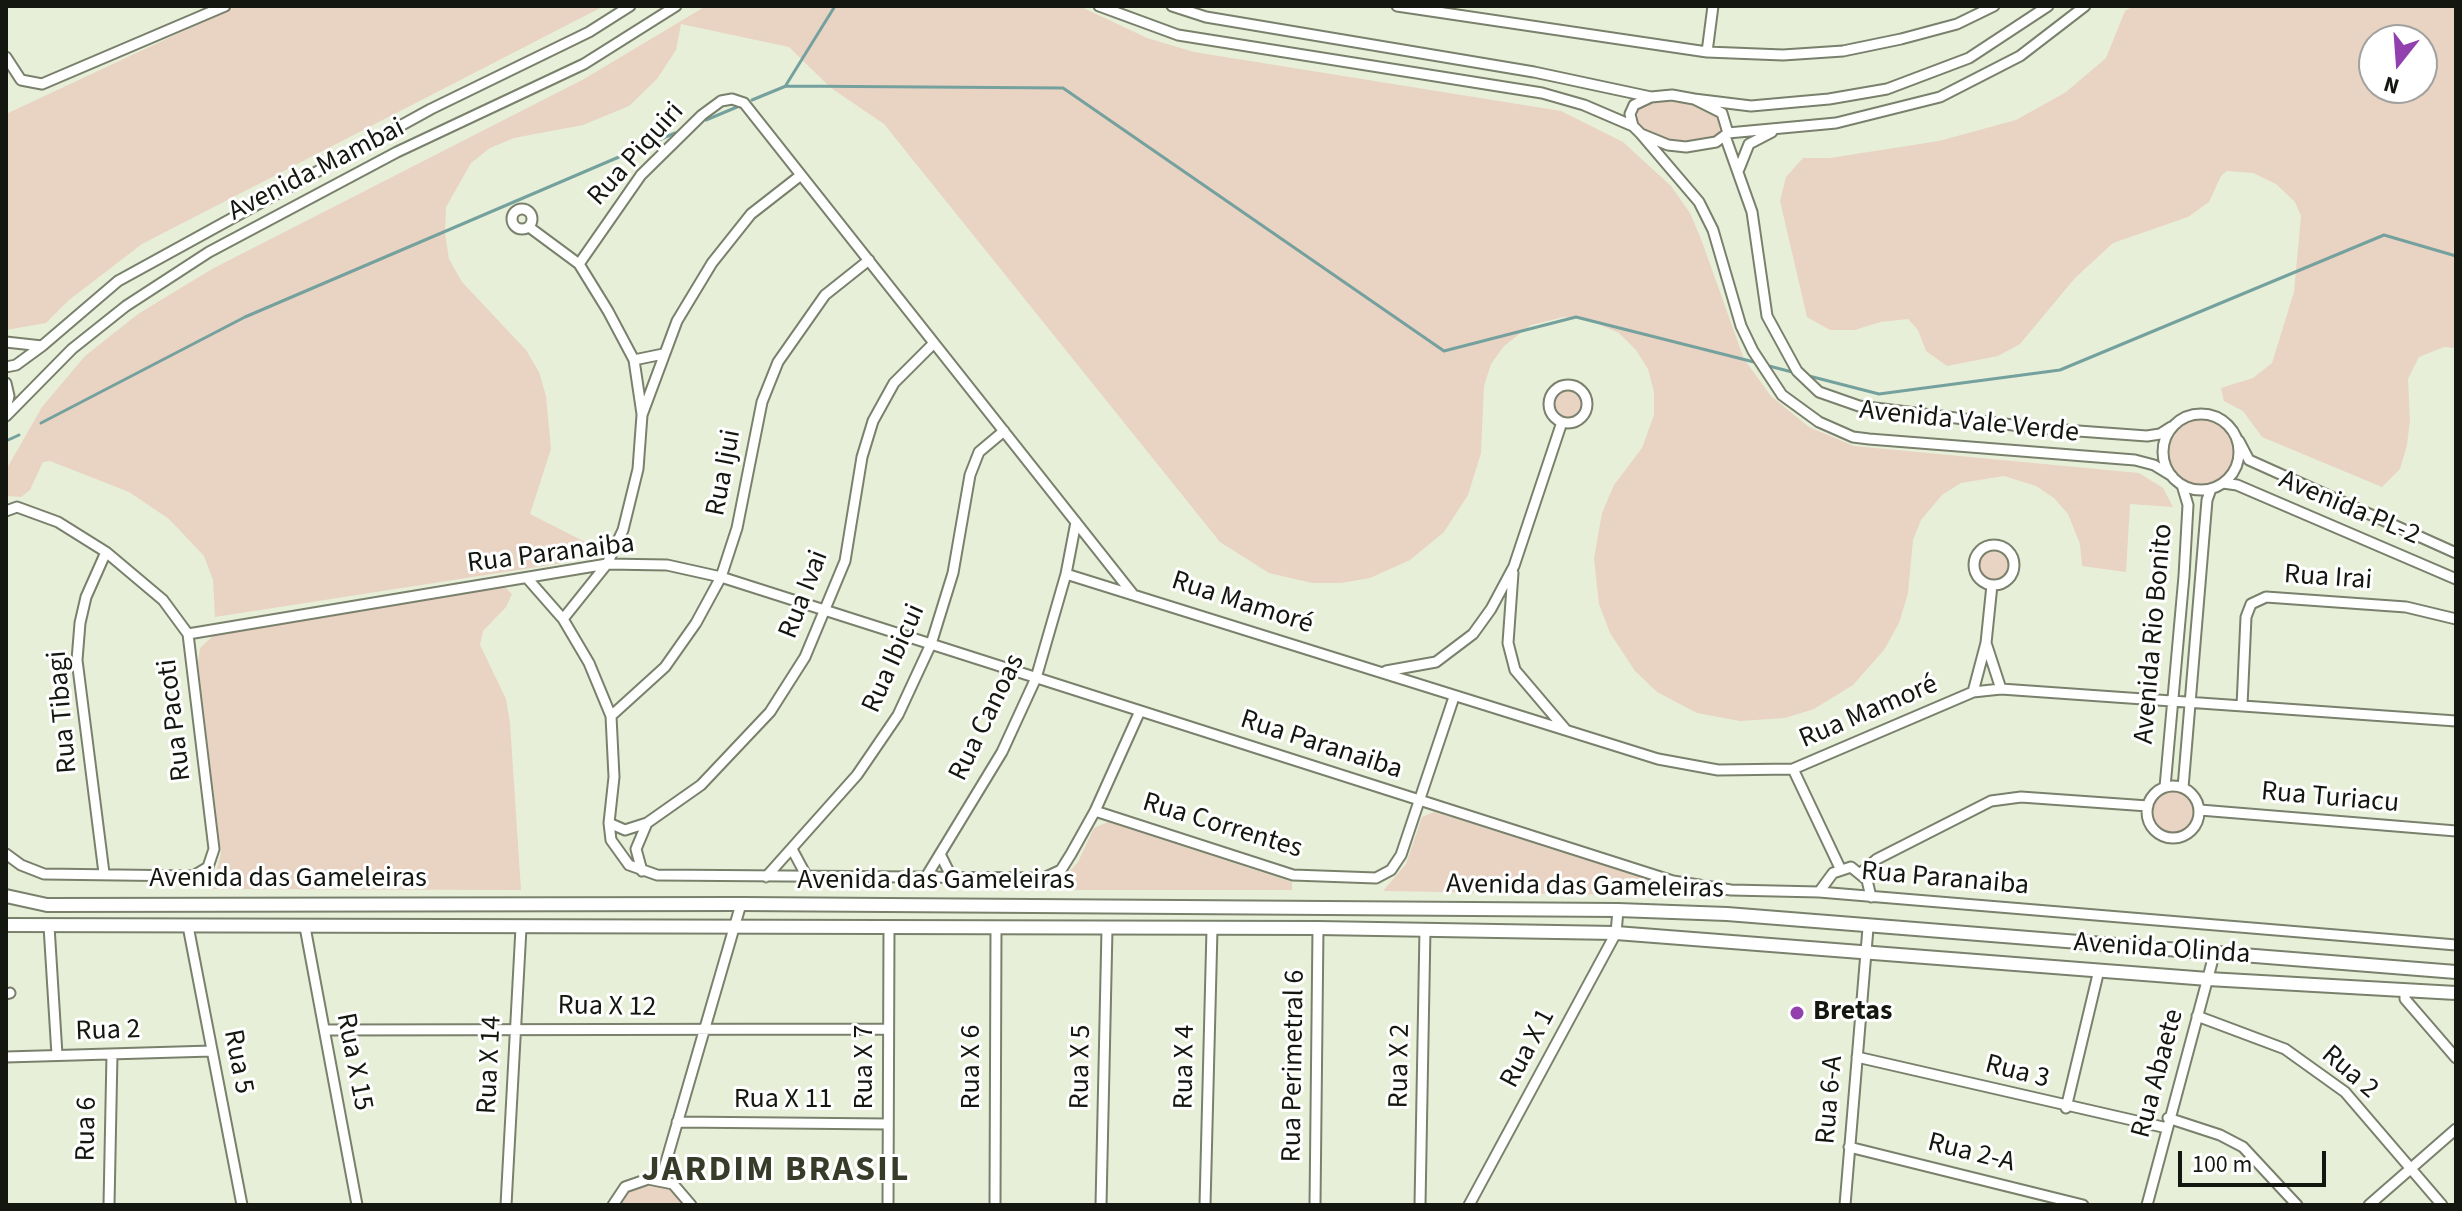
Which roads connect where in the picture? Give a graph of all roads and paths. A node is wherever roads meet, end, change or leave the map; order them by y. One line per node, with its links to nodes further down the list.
1 (225, 6): 12 (street)
2 (630, 6): 27 (street, Avenida Mambai)
3 (676, 6): 34 (street, Avenida Mambai)
4 (1099, 6): 16 (street)
5 (1172, 6): 13 (street)
6 (1397, 6): 11 (street)
7 (1713, 6): 11 (street)
8 (1994, 6): 11 (street)
9 (2048, 6): 14 (street)
10 (2085, 6): 17 (street)
11 (1707, 52)
12 (6, 57)
13 (1651, 97): 14 (street); 16 (street)
14 (1694, 99): 19 (street, Avenida Vale Verde)
15 (744, 103): 21 (street, Rua Mamoré); 24 (street, Rua Piquiri)
16 (1633, 126): 18 (street, Avenida Vale Verde)
17 (1779, 129): 19 (street); 20 (street)
18 (1641, 134): 19 (street); 39 (street, Avenida Vale Verde)
19 (1726, 135): 20 (street, Avenida Vale Verde)
20 (1739, 169): 36 (street, Avenida Vale Verde)
21 (801, 175): 23 (street, Rua Mamoré); 28 (street)
22 (529, 227): 24 (street)
23 (869, 260): 26 (street, Rua Mamoré); 50 (street, Rua Ijui)
24 (579, 264): 29 (street)
25 (6, 342): 27 (street)
26 (934, 343): 37 (street, Rua Mamoré); 56 (street, Rua Ivai)
27 (42, 346): 30 (street, Avenida Mambai)
28 (663, 354): 29 (street); 33 (street)
29 (634, 360): 33 (street)
30 (6, 367)
31 (6, 383): 32 (street)
32 (6, 408)
33 (642, 415): 47 (street)
34 (6, 416)
35 (1562, 422): 35 (street); 48 (street)
36 (2171, 427): 38 (street); 39 (street)
37 (1004, 431): 44 (street, Rua Mamoré); 62 (street, Rua Ibicui)
38 (2239, 441): 40 (street); 46 (street, Avenida PL-2)
39 (2172, 476): 41 (street)
40 (2223, 483): 42 (street); 52 (street, Avenida PL-2)
41 (2182, 485): 42 (street); 70 (street, Avenida Rio Bonito)
42 (2211, 489): 71 (street, Avenida Rio Bonito)
43 (6, 511): 45 (street, Rua Pacoti)
44 (1076, 522): 49 (street, Rua Canoas); 54 (street, Rua Mamoré)
45 (106, 552): 60 (street, Rua Pacoti); 93 (street, Rua Tibagi)
46 (2456, 553)
47 (607, 564): 50 (street, Rua Paranaiba); 51 (street, Rua Paranaiba); 58 (street)
48 (1514, 566): 55 (street); 57 (street)
49 (1066, 574): 54 (street, Rua Mamoré); 64 (street, Rua Canoas)
50 (721, 577): 56 (street, Rua Paranaiba); 69 (street, Rua Ijui)
51 (527, 578): 58 (street); 60 (street, Rua Paranaiba)
52 (2456, 579)
53 (1992, 585): 53 (street); 61 (street)
54 (1132, 593): 63 (street, Rua Mamoré)
55 (1491, 609): 57 (street); 63 (street)
56 (826, 611): 62 (street, Rua Paranaiba); 85 (street, Rua Ivai)
57 (1508, 616): 76 (street)
58 (563, 619): 67 (street)
59 (2456, 619): 72 (street, Rua Irai)
60 (188, 634): 93 (street, Rua Pacoti)
61 (1986, 643): 65 (street); 66 (street)
62 (931, 644): 64 (street, Rua Paranaiba); 87 (street, Rua Ibicui)
63 (1382, 672): 68 (street, Rua Mamoré)
64 (1036, 678): 73 (street, Rua Paranaiba); 89 (street, Rua Canoas)
65 (2001, 689): 66 (street, Rua Mamoré); 70 (street, Rua Mamoré)
66 (1973, 692): 77 (street, Rua Mamoré)
67 (603, 696): 69 (street); 74 (street)
68 (1454, 697): 76 (street, Rua Mamoré); 80 (street, Rua Correntes)
69 (630, 699): 74 (street, Rua Ijui)
70 (2172, 700): 71 (street, Rua Mamoré); 78 (street, Avenida Rio Bonito)
71 (2190, 702): 72 (street, Rua Mamoré); 79 (street, Avenida Rio Bonito)
72 (2242, 706): 75 (street, Rua Mamoré)
73 (1140, 711): 80 (street, Rua Paranaiba); 83 (street)
74 (611, 716): 84 (street)
75 (2456, 721)
76 (1568, 732): 77 (street, Rua Mamoré)
77 (1793, 769): 90 (street)
78 (2165, 787): 79 (street); 81 (street)
79 (2183, 788): 82 (street)
80 (1416, 800): 83 (street, Rua Correntes); 98 (street, Rua Paranaiba)
81 (2148, 806): 82 (street); 92 (street)
82 (2200, 810): 86 (street, Rua Turiacu)
83 (1095, 811): 94 (street)
84 (609, 823): 85 (street); 91 (street)
85 (647, 823): 91 (street)
86 (2456, 831)
87 (792, 849): 95 (street, Rua Ibicui); 96 (street)
88 (6, 854): 93 (street)
89 (940, 854): 94 (street); 97 (street, Rua Canoas)
90 (1840, 868): 92 (street); 98 (street)
91 (642, 871): 95 (street)
92 (1862, 872): 100 (street)
93 (104, 873)
94 (951, 876): 97 (street)
95 (766, 877): 96 (street)
96 (807, 877): 97 (street)
97 (926, 877)
98 (1819, 892): 100 (street, Rua Paranaiba)
99 (6, 896): 101 (main road, Avenida das Gameleiras)
100 (1871, 897): 118 (street, Rua Paranaiba)
101 (741, 904): 102 (main road, Avenida das Gameleiras); 109 (street)
102 (1239, 907): 103 (main road, Avenida das Gameleiras); 115 (main road)
103 (1618, 910): 111 (main road, Avenida das Gameleiras); 117 (street, Rua X 1)
104 (6, 925): 105 (main road, Avenida das Gameleiras)
105 (49, 926): 106 (main road, Avenida das Gameleiras); 133 (street)
106 (188, 926): 107 (main road, Avenida das Gameleiras); 131 (street, Rua 5)
107 (305, 927): 108 (main road, Avenida das Gameleiras); 129 (street, Rua X 15)
108 (521, 928): 109 (main road, Avenida das Gameleiras); 127 (street, Rua X 14)
109 (734, 928): 112 (main road, Avenida das Gameleiras); 130 (street)
110 (1318, 928): 115 (main road, Avenida das Gameleiras); 116 (main road, Avenida das Gameleiras); 155 (street, Rua Perimetral 6)
111 (1868, 928): 119 (street, Rua 6-A); 120 (main road, Avenida Olinda)
112 (889, 929): 113 (main road, Avenida das Gameleiras); 128 (street, Rua X 7)
113 (996, 929): 114 (main road, Avenida das Gameleiras); 152 (street, Rua X 6)
114 (1107, 929): 115 (main road, Avenida das Gameleiras); 153 (street, Rua X 5)
115 (1212, 929): 154 (street, Rua X 4)
116 (1425, 929): 117 (main road, Avenida das Gameleiras); 156 (street, Rua X 2)
117 (1616, 933): 119 (main road, Avenida das Gameleiras); 157 (street, Rua X 1)
118 (2456, 945)
119 (1866, 951): 121 (main road, Avenida Olinda); 135 (street, Rua 6-A)
120 (2214, 955): 122 (main road, Avenida Olinda); 123 (street, Rua Abaete)
121 (2099, 970): 123 (main road, Avenida Olinda); 137 (street)
122 (2456, 972)
123 (2208, 979): 124 (main road, Avenida Olinda); 126 (street, Rua Abaete)
124 (2405, 989): 125 (main road, Avenida Olinda); 136 (street)
125 (2456, 993)
126 (2197, 1016): 139 (street, Rua Abaete); 143 (street, Rua 2)
127 (514, 1029): 129 (street, Rua X 12); 130 (street, Rua X 12); 148 (street, Rua X 14)
128 (888, 1029): 130 (street, Rua X 12); 140 (street, Rua X 7)
129 (325, 1030): 147 (street, Rua X 15)
130 (704, 1032): 138 (street)
131 (212, 1051): 132 (street, Rua 2); 146 (street, Rua 5)
132 (112, 1054): 133 (street, Rua 2); 145 (street, Rua 6)
133 (57, 1055): 134 (street, Rua 2)
134 (6, 1057)
135 (1857, 1057): 137 (street, Rua 3); 142 (street, Rua 6-A)
136 (2456, 1058)
137 (2066, 1108): 139 (street, Rua 3)
138 (677, 1122): 140 (street, Rua X 11); 144 (street)
139 (2167, 1123): 160 (street, Rua Abaete); 161 (street, Rua 3)
140 (888, 1124): 151 (street, Rua X 7)
141 (2456, 1129): 143 (street)
142 (1849, 1147): 158 (street, Rua 6-A); 159 (street, Rua 2-A)
143 (2411, 1168): 162 (street); 163 (street, Rua 2)
144 (661, 1179): 149 (street); 150 (street)
145 (109, 1205)
146 (242, 1205)
147 (357, 1205)
148 (506, 1205)
149 (613, 1205)
150 (691, 1205)
151 (888, 1205)
152 (995, 1205)
153 (1101, 1205)
154 (1205, 1205)
155 (1315, 1205)
156 (1420, 1205)
157 (1469, 1205)
158 (1845, 1205)
159 (2083, 1205)
160 (2147, 1205)
161 (2297, 1205)
162 (2369, 1205)
163 (2442, 1205)

